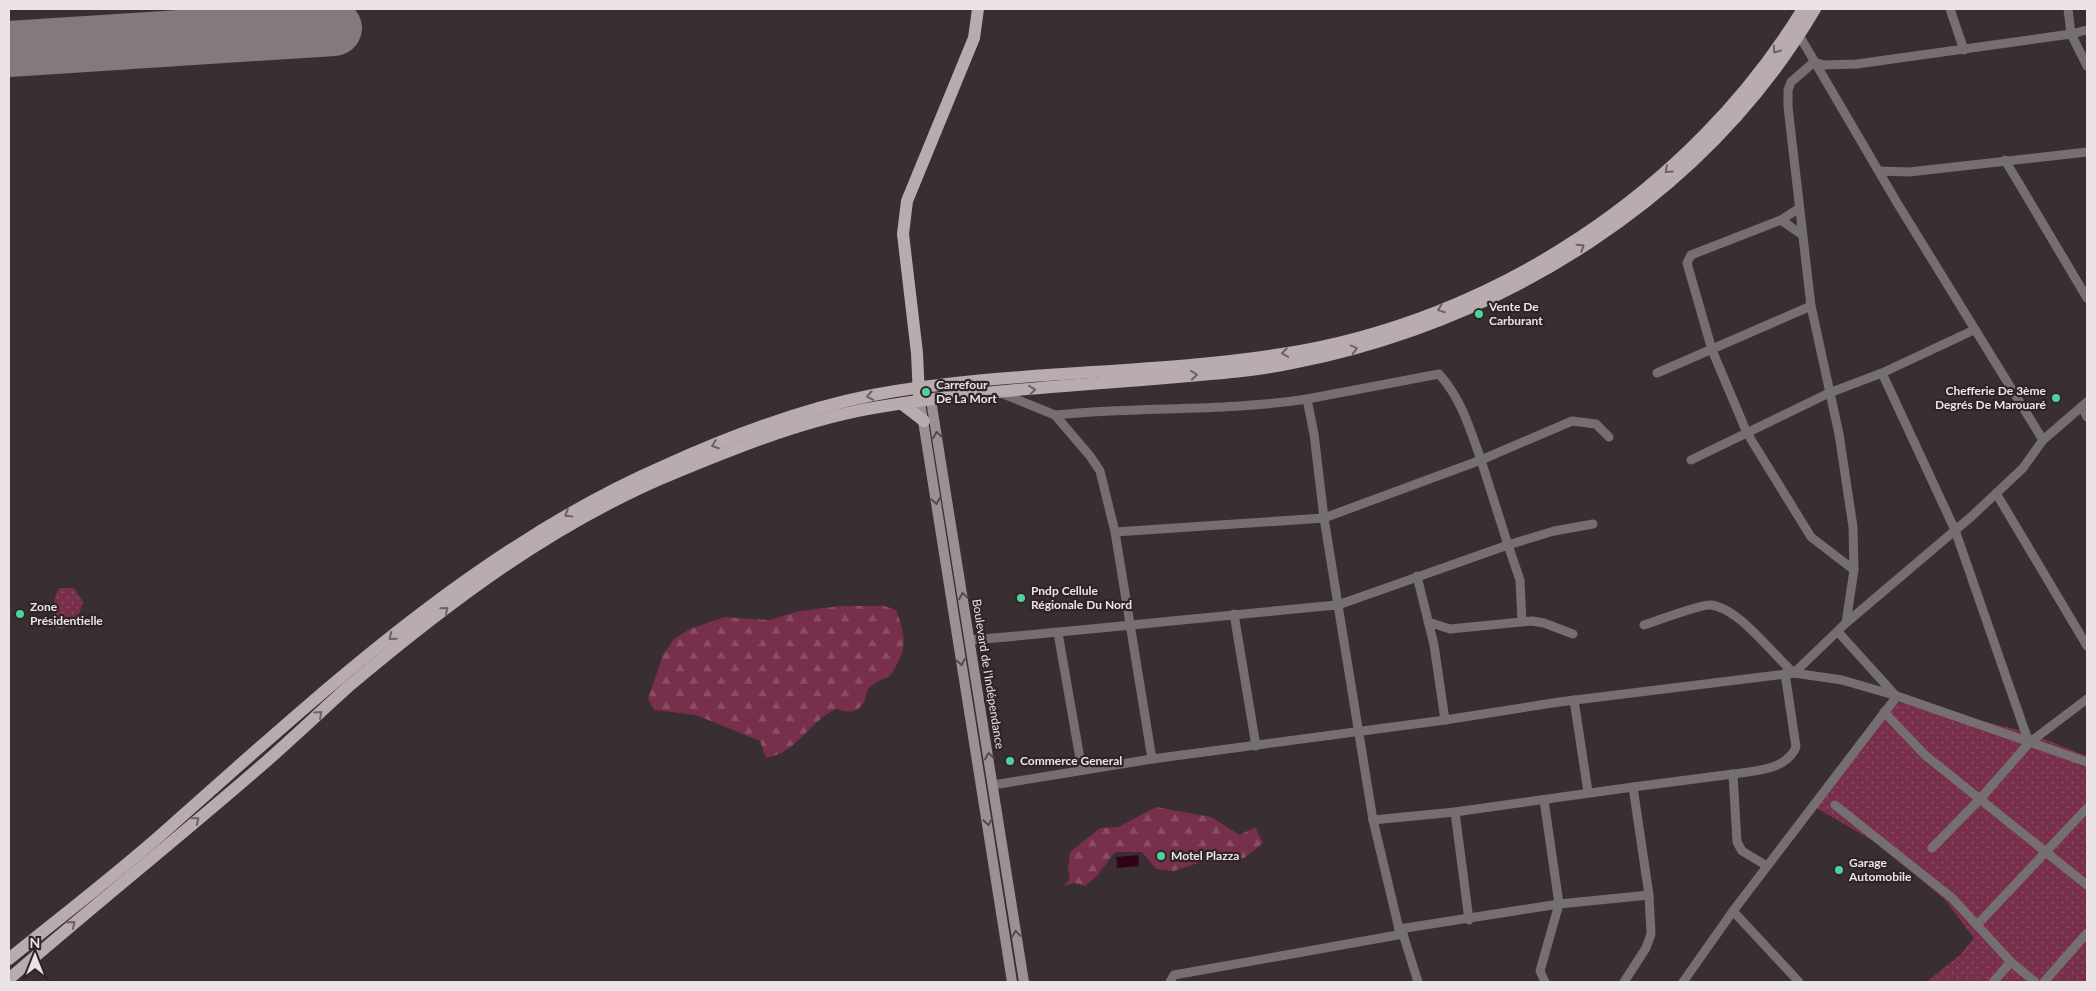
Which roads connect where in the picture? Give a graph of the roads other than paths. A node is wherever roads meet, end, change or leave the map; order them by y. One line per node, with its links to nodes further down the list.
1 (978, 9): 24 (main road)
2 (1803, 9): 24 (main road, one-way to 24)
3 (1815, 9): 8 (main road)
4 (1950, 9): 9 (street)
5 (2068, 9): 7 (street)
6 (2087, 30): 7 (street)
7 (2071, 34): 9 (street); 11 (street)
8 (1799, 35): 10 (street); 25 (main road, one-way to 8)
9 (1964, 50): 10 (street)
10 (1814, 62): 14 (street); 15 (street)
11 (2087, 66)
12 (2087, 152): 13 (street)
13 (2005, 160): 14 (street); 18 (street)
14 (1880, 171): 20 (street)
15 (1798, 209): 16 (street); 17 (street)
16 (1781, 220): 17 (street); 21 (street)
17 (1801, 234): 19 (street)
18 (2087, 298)
19 (1811, 306): 21 (street); 26 (street)
20 (1974, 330): 23 (street); 36 (street)
21 (1712, 350): 22 (street); 34 (street)
22 (1658, 373)
23 (1882, 373): 26 (street); 42 (street)
24 (923, 387): 28 (main road); 92 (main road, one-way to 92)
25 (1001, 393): 28 (main road); 31 (street)
26 (1829, 394): 34 (street); 45 (street)
27 (1306, 399): 31 (street); 37 (street); 40 (street)
28 (926, 401): 29 (main road); 33 (main road, Boulevard de l'Indépendance); 57 (main road, Boulevard de l'Indépendance, one-way to 28)
29 (902, 404): 33 (main road); 94 (main road, one-way to 29)
30 (2084, 404): 32 (street); 36 (street)
31 (1055, 415): 43 (street)
32 (2087, 417)
33 (924, 421): 95 (main road, Boulevard de l'Indépendance, one-way to 95)
34 (1747, 433): 38 (street); 45 (street)
35 (1609, 437): 37 (street)
36 (2043, 440): 39 (street)
37 (1481, 460): 40 (street); 44 (street)
38 (1691, 460)
39 (1996, 493): 42 (street); 58 (street)
40 (1324, 518): 43 (street); 47 (street)
41 (1593, 524): 44 (street)
42 (1955, 530): 51 (street); 66 (street)
43 (1115, 532): 52 (street)
44 (1508, 545): 46 (street); 50 (street)
45 (1854, 570): 51 (street)
46 (1417, 576): 47 (street); 49 (street)
47 (1338, 605): 48 (street); 65 (street)
48 (1234, 614): 52 (street); 67 (street)
49 (1428, 622): 50 (street); 64 (street)
50 (1522, 622): 56 (street)
51 (1846, 623): 55 (street)
52 (1128, 624): 54 (street); 68 (street)
53 (1644, 625): 59 (street)
54 (1058, 633): 57 (street); 70 (street)
55 (1839, 633): 59 (street); 60 (street)
56 (1573, 634)
57 (970, 640): 72 (main road, Boulevard de l'Indépendance, one-way to 57)
58 (2087, 646)
59 (1789, 673): 60 (street); 62 (street); 71 (street)
60 (1897, 696): 63 (street); 66 (street)
61 (2087, 699): 66 (street)
62 (1574, 700): 64 (street); 74 (street)
63 (1884, 712): 75 (street); 83 (street)
64 (1444, 720): 65 (street)
65 (1360, 732): 67 (street); 80 (street)
66 (2029, 743): 69 (street); 75 (street)
67 (1256, 746): 68 (street)
68 (1152, 759): 70 (street)
69 (2087, 762)
70 (1082, 770): 72 (street)
71 (1733, 774): 73 (street); 83 (street)
72 (994, 785): 96 (main road, Boulevard de l'Indépendance, one-way to 72)
73 (1633, 786): 74 (street); 85 (street)
74 (1588, 792): 76 (street)
75 (1980, 799): 81 (street); 82 (street)
76 (1544, 800): 79 (street); 86 (street)
77 (1835, 806): 89 (street)
78 (2087, 808): 82 (street)
79 (1454, 812): 80 (street); 88 (street)
80 (1374, 820): 90 (street)
81 (1932, 848)
82 (2047, 852): 84 (street); 89 (street)
83 (1767, 866): 87 (street)
84 (2087, 885)
85 (1649, 895): 86 (street); 100 (street)
86 (1559, 904): 88 (street); 99 (street)
87 (1733, 911): 101 (street); 102 (street)
88 (1469, 920): 90 (street)
89 (1977, 925): 93 (street)
90 (1401, 932): 97 (street); 98 (street)
91 (2087, 933): 105 (street)
92 (9, 959)
93 (2011, 962): 103 (street); 104 (street)
94 (9, 979)
95 (1012, 982)
96 (1024, 982)
97 (1170, 982)
98 (1418, 982)
99 (1545, 982)
100 (1624, 982)
101 (1683, 982)
102 (1799, 982)
103 (1993, 982)
104 (2035, 982)
105 (2044, 982)

